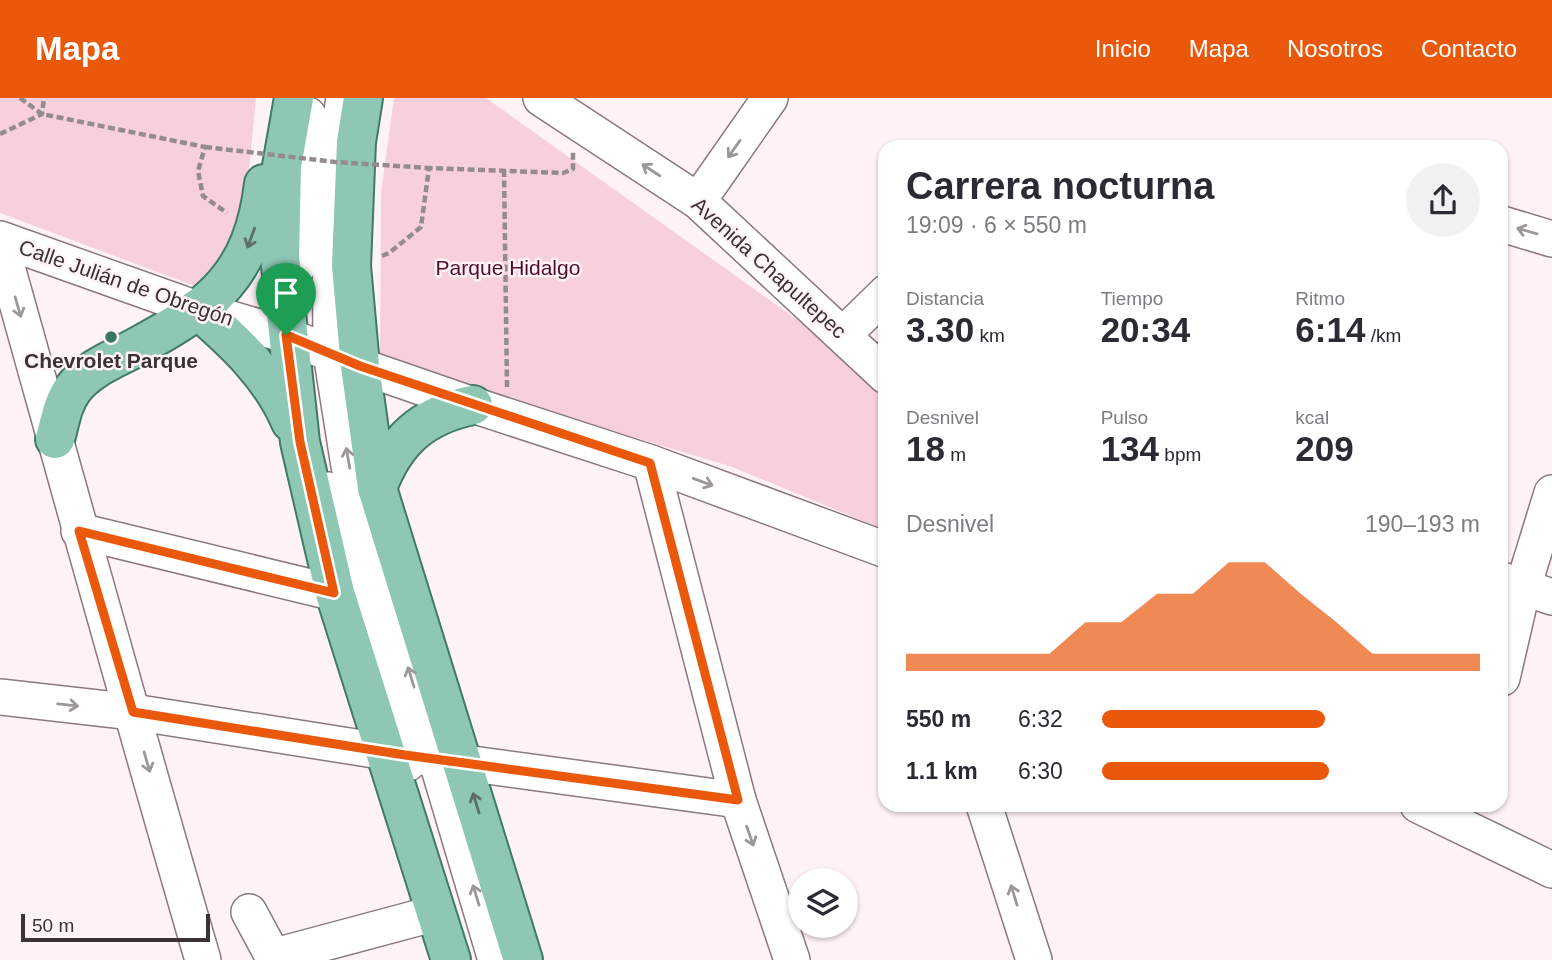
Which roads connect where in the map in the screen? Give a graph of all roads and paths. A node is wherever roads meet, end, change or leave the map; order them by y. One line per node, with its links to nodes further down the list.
1 (20, 98): 11 (path)
2 (44, 98): 11 (path)
3 (274, 98): 18 (main road)
4 (294, 98): 25 (main road)
5 (311, 98): 25 (street)
6 (344, 98): 25 (street)
7 (363, 98): 21 (main road)
8 (541, 98): 10 (street, Avenida Chapultepec)
9 (770, 98): 16 (street, one-way to 16)
10 (575, 109): 15 (path); 16 (street, Avenida Chapultepec, one-way to 10)
11 (42, 114): 12 (path); 13 (path)
12 (0, 134)
13 (205, 147): 14 (path, bridge); 18 (path)
14 (429, 167): 15 (path); 21 (path)
15 (505, 170): 27 (path)
16 (698, 201): 24 (street, Avenida Chapultepec)
17 (1508, 226): 19 (street, one-way to 17)
18 (254, 231): 23 (main road, one-way to 23)
19 (1552, 239)
20 (0, 241): 23 (street, Calle Julián de Obregón); 28 (street, one-way to 28)
21 (351, 266): 25 (main road)
22 (878, 301): 24 (street)
23 (198, 309): 25 (street, Calle Julián de Obregón); 28 (main road); 29 (main road)
24 (843, 335): 26 (street, Avenida Chapultepec)
25 (320, 349): 27 (street, Calle Julián de Obregón); 29 (main road); 31 (main road, one-way to 25); 40 (street)
26 (878, 368)
27 (490, 411): 30 (street, Calle Julián de Obregón); 31 (main road)
28 (55, 439): 33 (street)
29 (300, 442): 36 (main road)
30 (650, 463): 34 (street, Calle Julián de Obregón, one-way to 34); 41 (street)
31 (377, 488): 40 (main road, one-way to 31)
32 (1552, 492): 35 (street)
33 (79, 531): 36 (street); 39 (street)
34 (878, 547)
35 (1525, 588): 37 (street)
36 (334, 593): 40 (main road)
37 (1508, 654)
38 (0, 697): 39 (street, one-way to 39)
39 (133, 712): 40 (street); 48 (street, one-way to 48)
40 (422, 757): 41 (street); 47 (main road); 50 (street); 51 (street, one-way to 40); 52 (main road, one-way to 40)
41 (738, 800): 53 (street, one-way to 53)
42 (986, 812): 54 (street, one-way to 42)
43 (1448, 812): 44 (street)
44 (1469, 817): 45 (street)
45 (1552, 870)
46 (249, 912): 47 (street)
47 (436, 913): 49 (main road)
48 (203, 960)
49 (451, 960)
50 (468, 960)
51 (496, 960)
52 (523, 960)
53 (792, 960)
54 (1034, 960)

